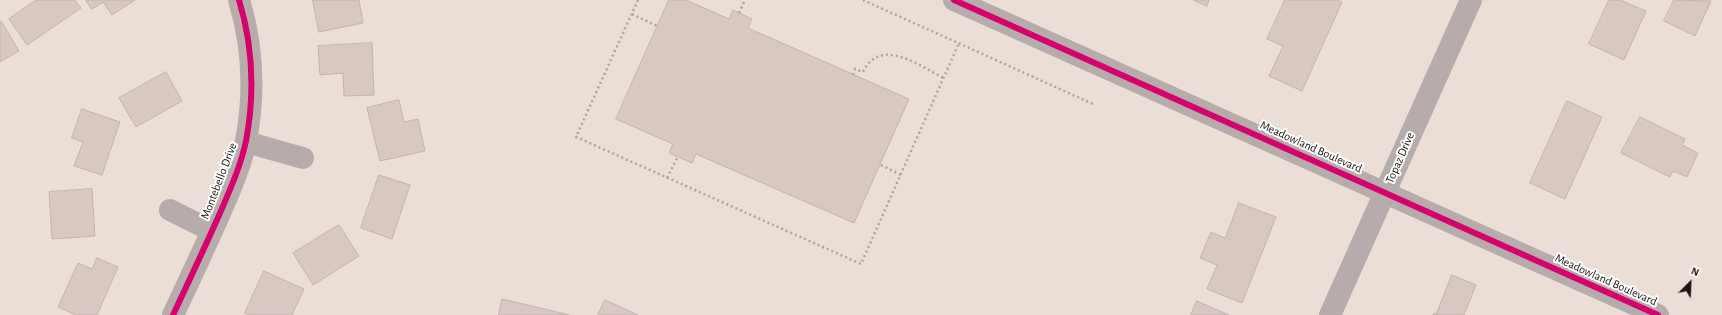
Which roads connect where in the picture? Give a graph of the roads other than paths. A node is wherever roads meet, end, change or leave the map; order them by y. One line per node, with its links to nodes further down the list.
1 (239, 0): 4 (street, Montebello Drive)
2 (1471, 0): 6 (street, Topaz Drive)
3 (957, 1): 6 (street, Meadowland Boulevard)
4 (246, 142): 5 (street, Montebello Drive); 8 (street, Montebello Drive)
5 (303, 158)
6 (1385, 192): 10 (street, Topaz Drive); 11 (street, Meadowland Boulevard)
7 (170, 210): 8 (street, Montebello Drive)
8 (212, 231): 9 (street, Montebello Drive)
9 (173, 315)
10 (1330, 315)
11 (1658, 315)

